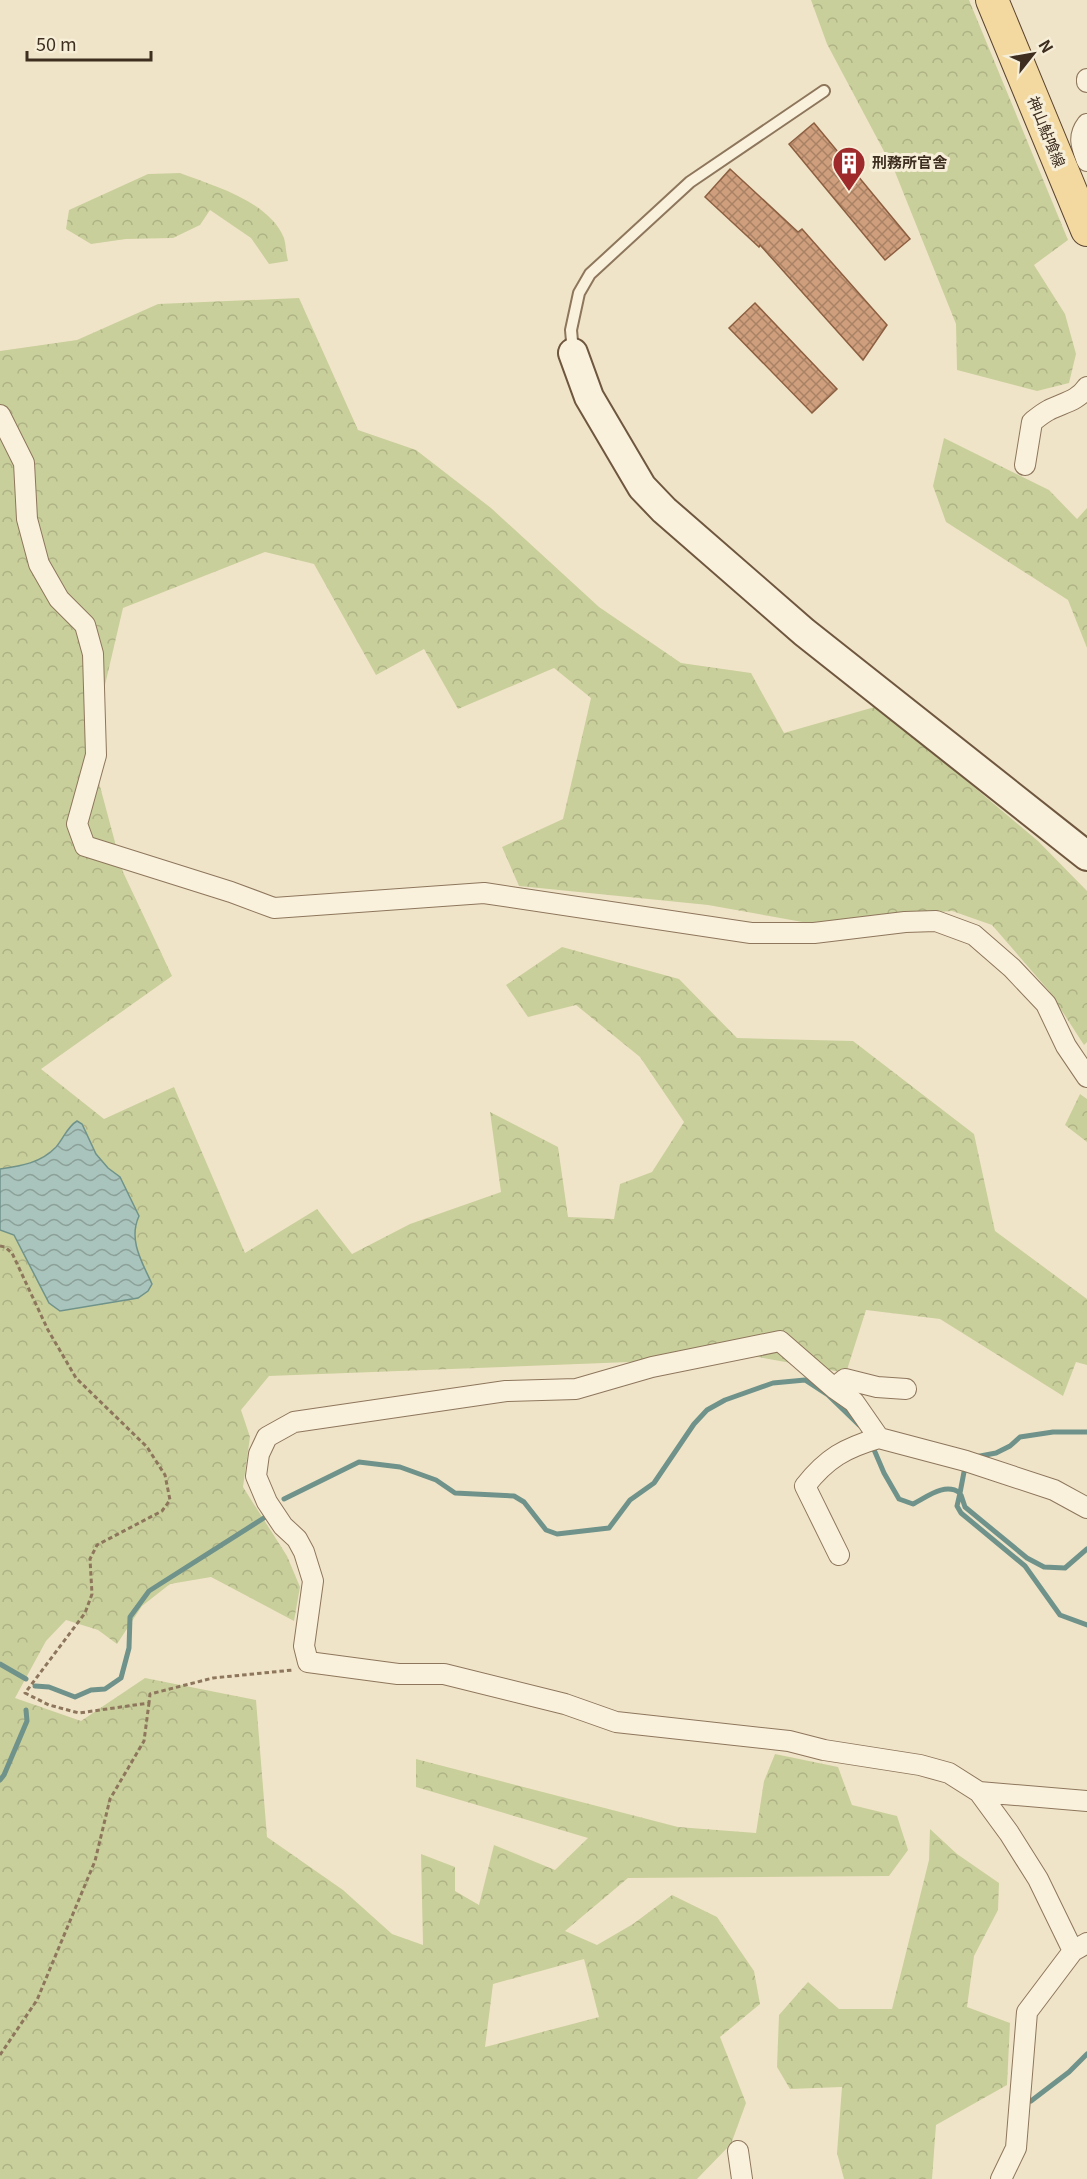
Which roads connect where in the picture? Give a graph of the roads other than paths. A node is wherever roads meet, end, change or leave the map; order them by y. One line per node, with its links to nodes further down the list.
1 (992, 0): 5 (main road, 神山鮎喰線)
2 (824, 91): 7 (lane)
3 (1087, 124): 4 (street)
4 (1087, 161)
5 (1079, 183): 6 (main road, 神山鮎喰線)
6 (1087, 230)
7 (573, 353): 11 (street)
8 (1087, 387): 10 (street)
9 (0, 415): 12 (street)
10 (1025, 465)
11 (1087, 856)
12 (1087, 1077)
13 (834, 1388): 14 (street); 15 (street); 18 (street)
14 (906, 1389)
15 (872, 1440): 16 (street); 17 (street)
16 (1087, 1508)
17 (839, 1555)
18 (979, 1792): 19 (street); 20 (street)
19 (1087, 1801)
20 (1080, 1948): 23 (street)
21 (738, 2151): 22 (street)
22 (742, 2179)
23 (1001, 2179)

